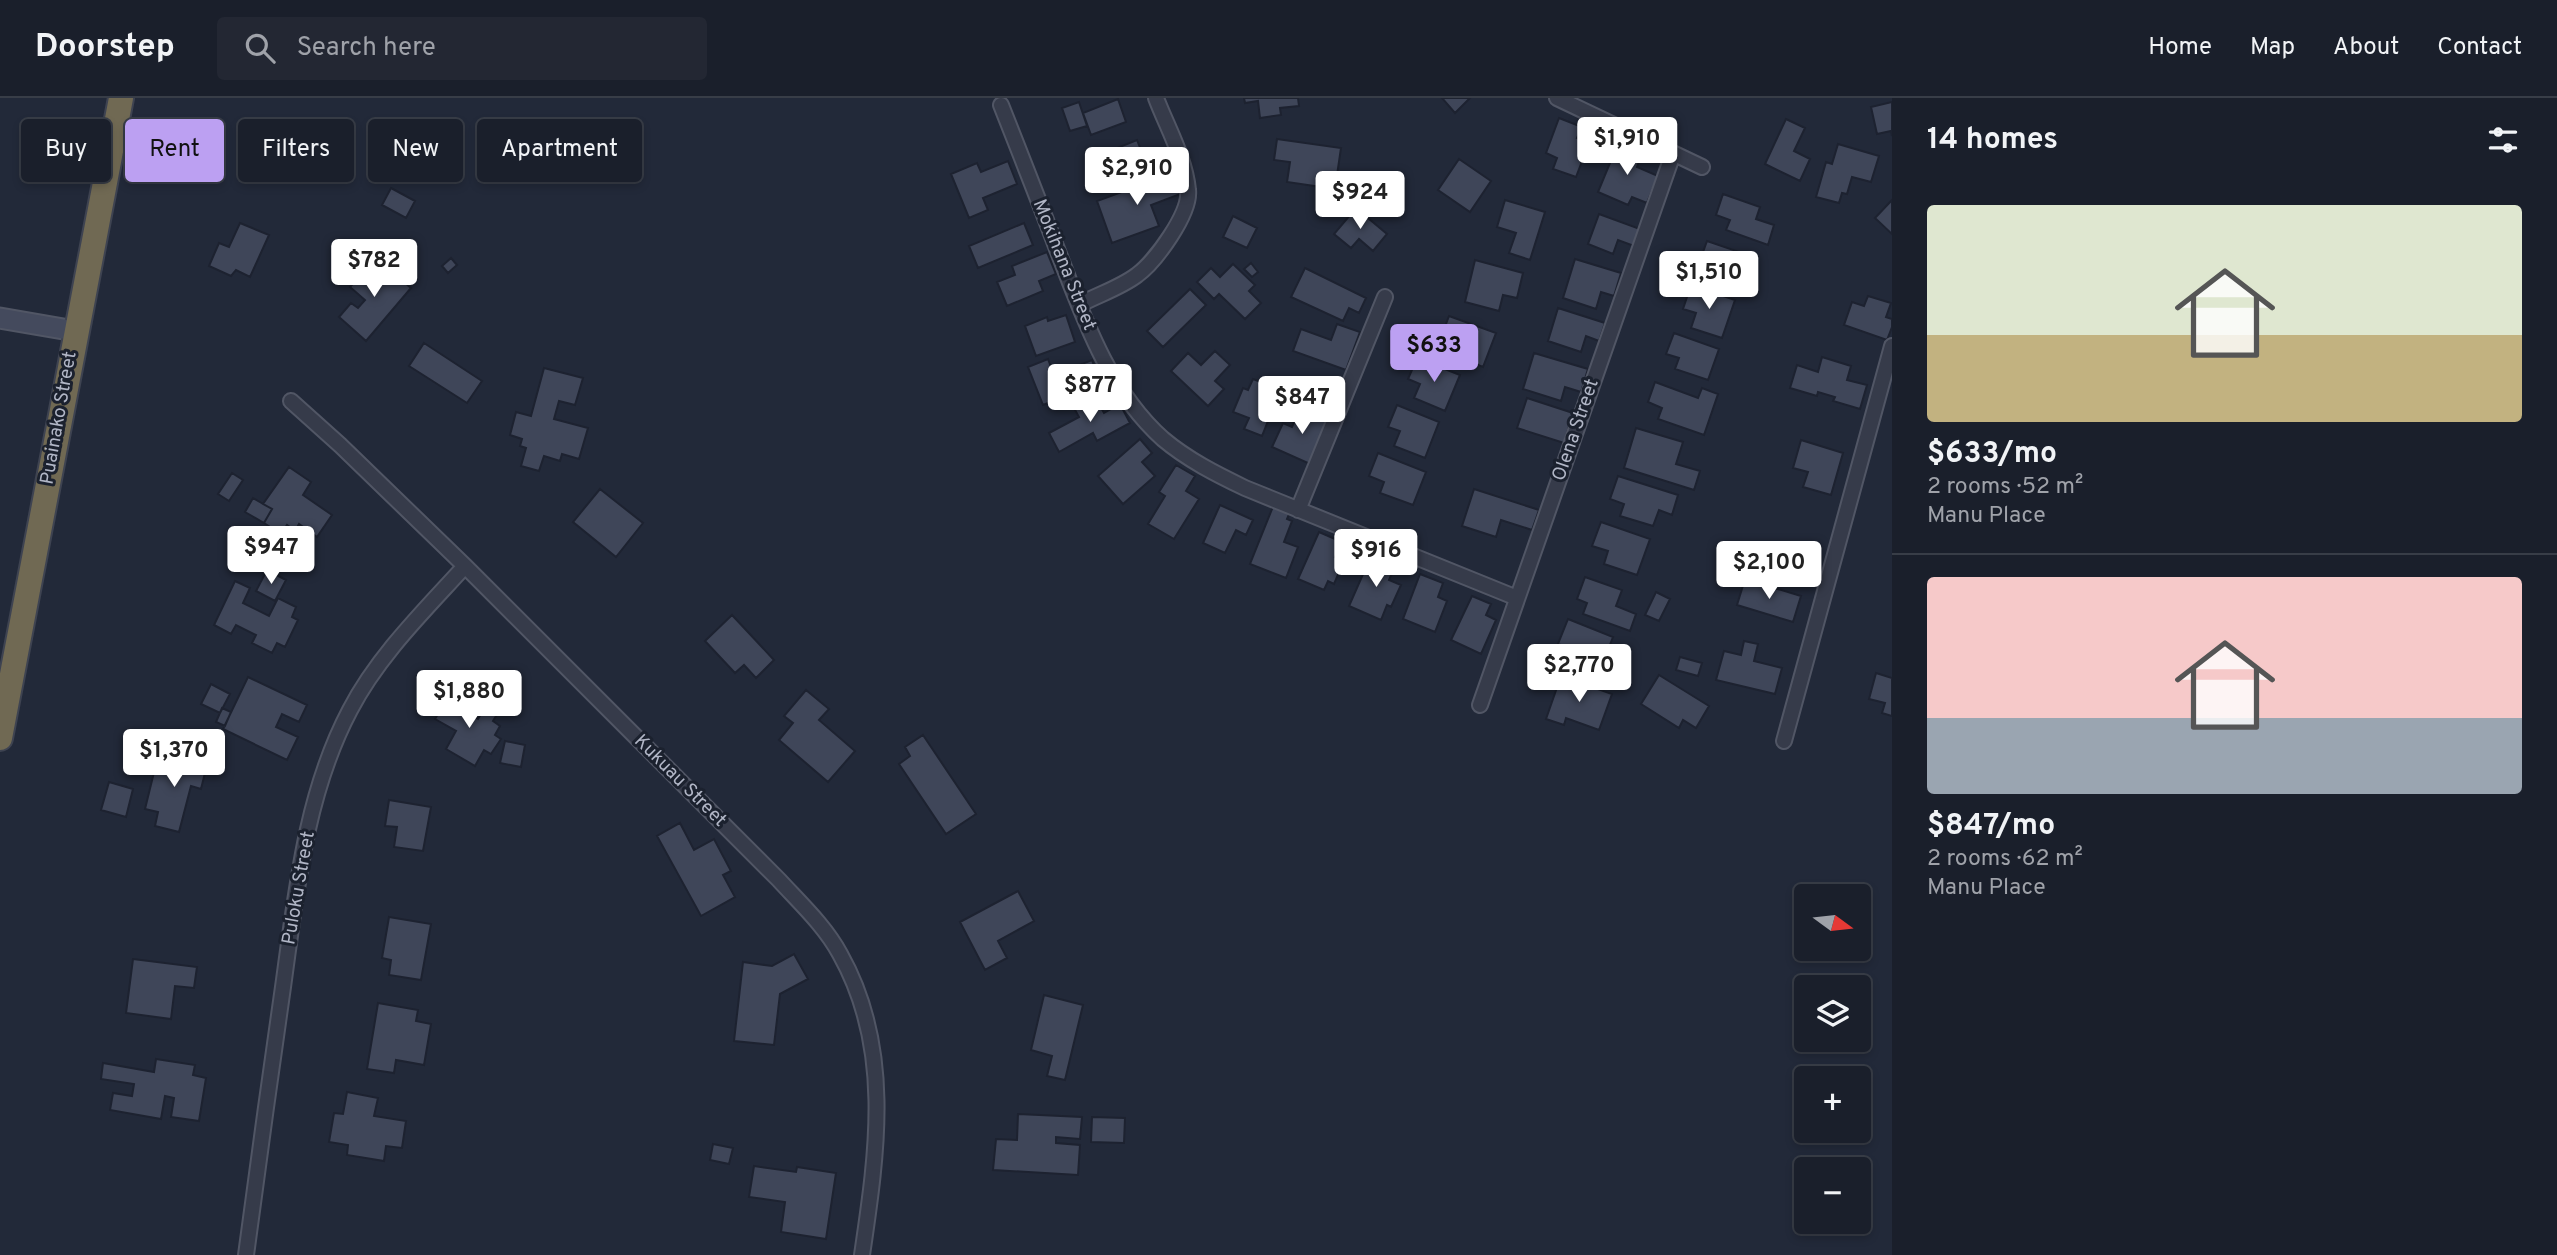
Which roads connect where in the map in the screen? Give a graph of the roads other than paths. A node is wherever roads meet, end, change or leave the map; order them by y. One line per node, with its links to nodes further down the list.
1 (121, 98): 10 (highway, Puainako Street)
2 (1156, 98): 8 (street)
3 (1557, 98): 5 (street)
4 (1001, 105): 8 (street, Mokihana Street)
5 (1673, 154): 6 (street); 15 (street, Olena Street)
6 (1702, 167)
7 (1385, 297): 13 (street)
8 (1079, 305): 13 (street, Mokihana Street)
9 (0, 318): 10 (street)
10 (75, 331): 17 (highway, Puainako Street)
11 (1892, 346): 18 (street)
12 (290, 401): 14 (street, Kukuau Street)
13 (1298, 510): 15 (street, Mokihana Street)
14 (465, 566): 19 (street, Puloku Street); 20 (street, Kukuau Street)
15 (1517, 598): 16 (street, Olena Street)
16 (1480, 705)
17 (0, 738)
18 (1784, 741)
19 (246, 1255)
20 (862, 1255)

